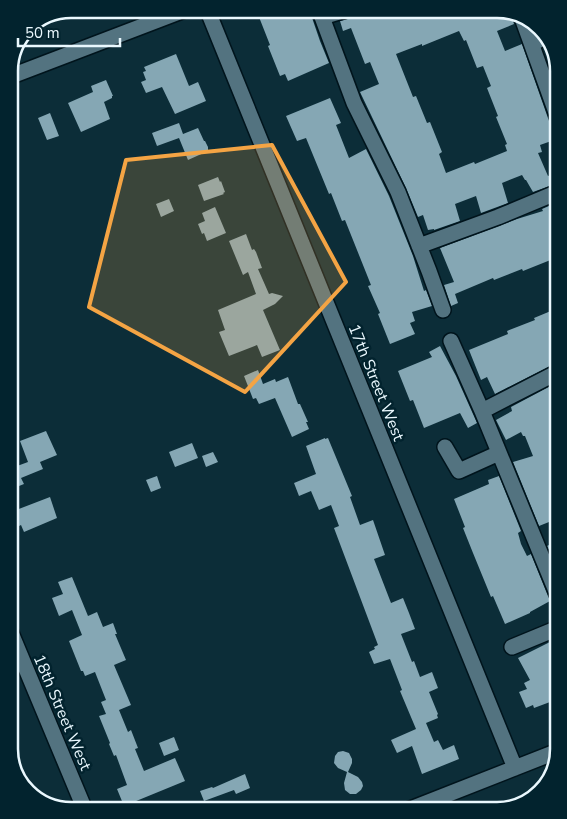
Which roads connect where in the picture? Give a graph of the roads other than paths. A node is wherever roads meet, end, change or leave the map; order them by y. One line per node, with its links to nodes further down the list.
1 (163, 18): 7 (street)
2 (211, 18): 22 (street, 17th Street West)
3 (323, 18): 10 (street)
4 (525, 26): 6 (street)
5 (540, 40): 6 (street)
6 (532, 44): 8 (street)
7 (18, 74)
8 (550, 95)
9 (550, 195): 10 (street)
10 (419, 246): 11 (street)
11 (443, 310)
12 (451, 341): 14 (street)
13 (550, 376): 14 (street)
14 (482, 411): 16 (street)
15 (445, 446): 16 (street)
16 (499, 453): 17 (street)
17 (550, 577)
18 (550, 631): 19 (street)
19 (512, 647)
20 (18, 650): 23 (street, 18th Street West)
21 (549, 754): 22 (street)
22 (514, 768): 24 (street)
23 (81, 801)
24 (429, 802)

